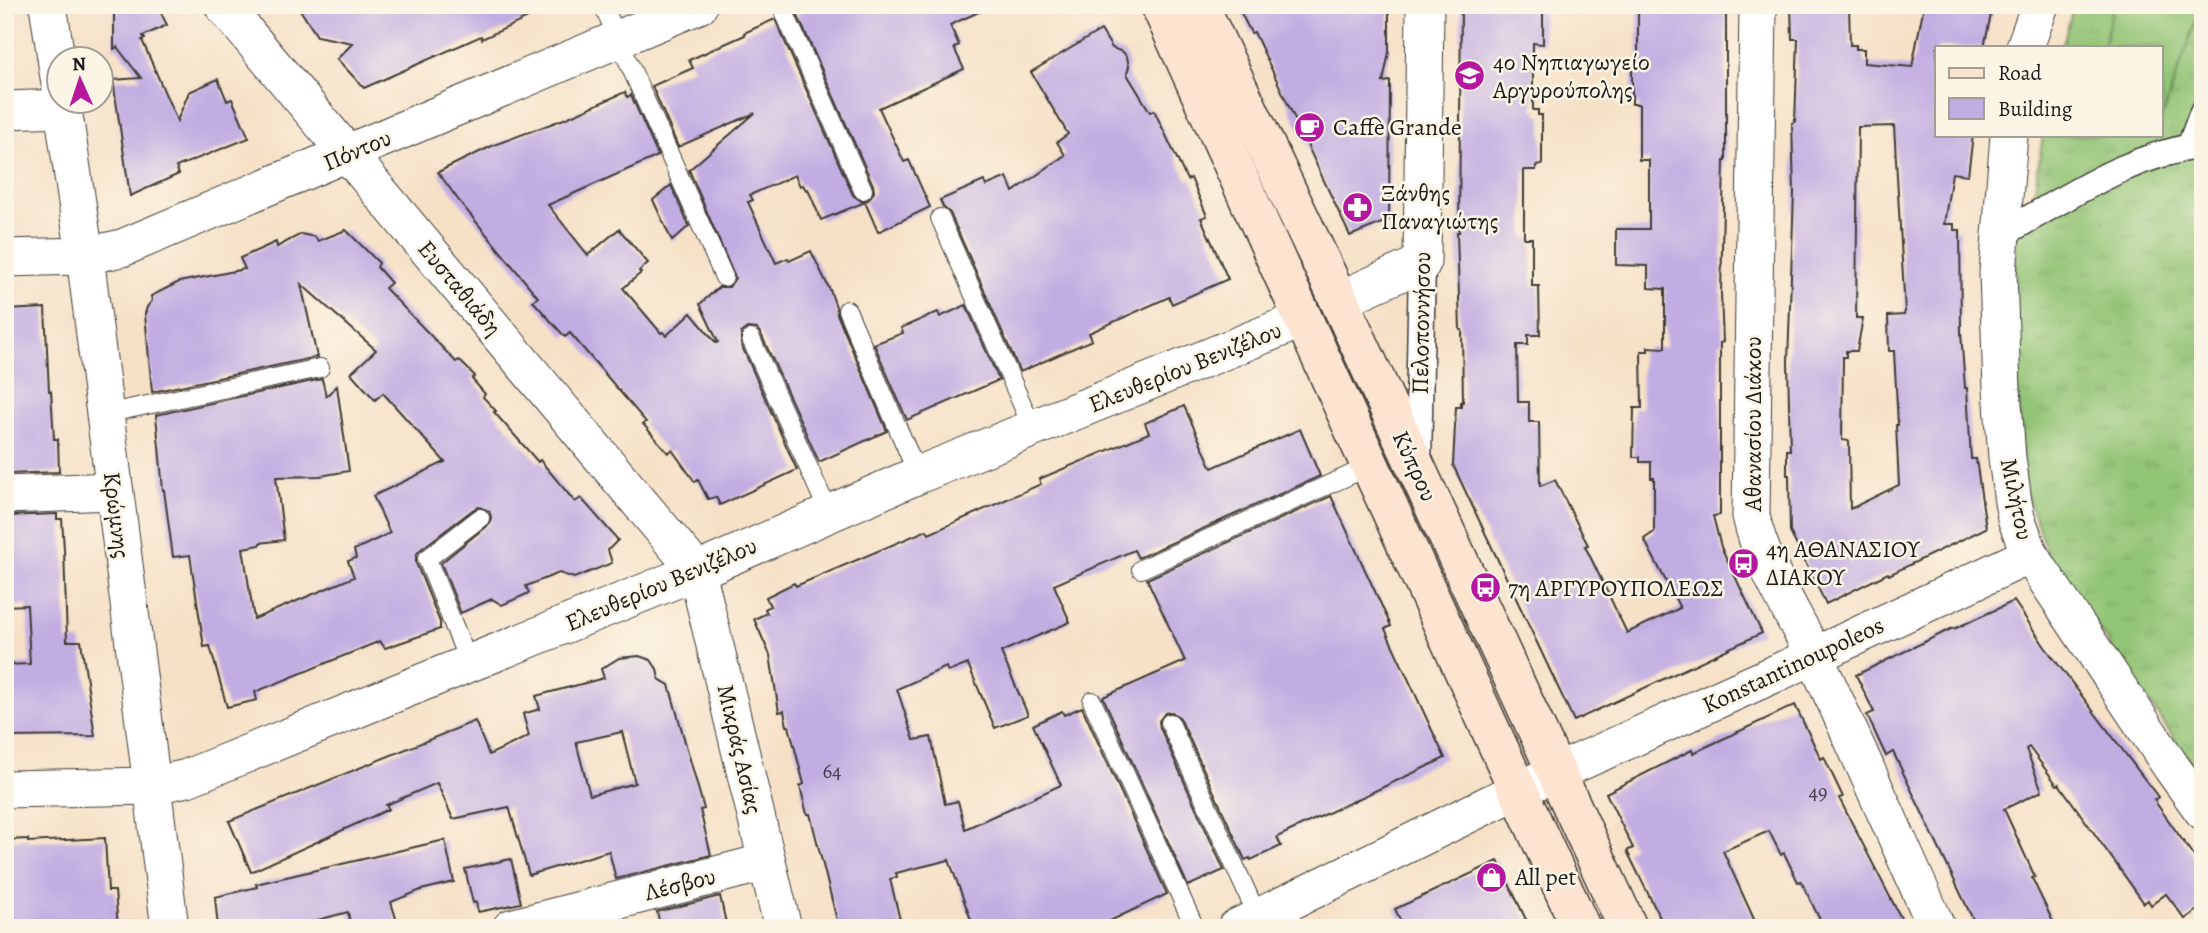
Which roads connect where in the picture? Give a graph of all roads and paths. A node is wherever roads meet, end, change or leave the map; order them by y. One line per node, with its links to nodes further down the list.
1 (48, 5): 12 (street, Κρώμνης)
2 (223, 5): 20 (street, Ευσταθιάδη)
3 (603, 5): 11 (lane)
4 (699, 5): 11 (street, Πόντου)
5 (781, 5): 21 (lane)
6 (1160, 5): 30 (main road, Κύπρου)
7 (1199, 5): 28 (main road, Κύπρου)
8 (1425, 5): 26 (street, Πελοποννήσου)
9 (1758, 5): 45 (street, Αθανασίου Διάκου)
10 (2039, 5): 13 (street)
11 (619, 40): 20 (street, Πόντου); 27 (lane)
12 (54, 46)
13 (2025, 46)
14 (46, 101): 15 (street)
15 (5, 110)
16 (2203, 113): 19 (street)
17 (64, 116): 24 (street, Κρώμνης)
18 (2009, 136): 23 (street, Μιλήτου)
19 (2197, 146): 23 (street)
20 (348, 154): 24 (street, Πόντου); 44 (street, Ευσταθιάδη)
21 (863, 190)
22 (940, 218): 34 (lane)
23 (2000, 235): 42 (street, Μιλήτου)
24 (85, 256): 25 (street, Πόντου); 33 (street, Κρώμνης)
25 (5, 258)
26 (1422, 262): 28 (street); 36 (street, Πελοποννήσου)
27 (724, 277)
28 (1339, 300): 36 (main road, Κύπρου)
29 (847, 310): 37 (lane)
30 (1303, 319): 34 (street, Ελευθερίου Βενιζέλου); 35 (main road, Κύπρου)
31 (751, 339): 40 (lane)
32 (320, 368): 33 (lane)
33 (105, 414): 38 (street, Κρώμνης)
34 (1033, 429): 37 (street, Ελευθερίου Βενιζέλου)
35 (1370, 466): 43 (lane); 52 (main road, Κύπρου)
36 (1418, 472): 49 (main road, Κύπρου)
37 (918, 475): 40 (street, Ελευθερίου Βενιζέλου)
38 (114, 491): 39 (street); 50 (street, Κρώμνης)
39 (5, 495)
40 (829, 513): 44 (street, Ελευθερίου Βενιζέλου)
41 (480, 518): 46 (lane)
42 (2030, 555): 45 (street, Konstantinoupoleos); 53 (street, Μιλήτου)
43 (1141, 569)
44 (697, 571): 46 (street, Ελευθερίου Βενιζέλου); 54 (street, Μικράς Ασίας)
45 (1814, 656): 49 (street, Konstantinoupoleos); 62 (street, Αθανασίου Διάκου)
46 (470, 663): 50 (street, Ελευθερίου Βενιζέλου)
47 (1092, 701): 59 (lane)
48 (1170, 723): 55 (lane)
49 (1556, 773): 52 (street, Konstantinoupoleos); 61 (main road, Κύπρου)
50 (151, 786): 51 (street, Ελευθερίου Βενιζέλου); 56 (street, Κρώμνης)
51 (5, 789)
52 (1518, 790): 55 (street, Konstantinoupoleos); 60 (main road, Κύπρου)
53 (2203, 811)
54 (767, 862): 57 (street, Λέσβου); 58 (street, Μικράς Ασίας)
55 (1247, 923)
56 (170, 928)
57 (511, 928)
58 (783, 928)
59 (1195, 928)
60 (1581, 928)
61 (1628, 928)
62 (1937, 928)

